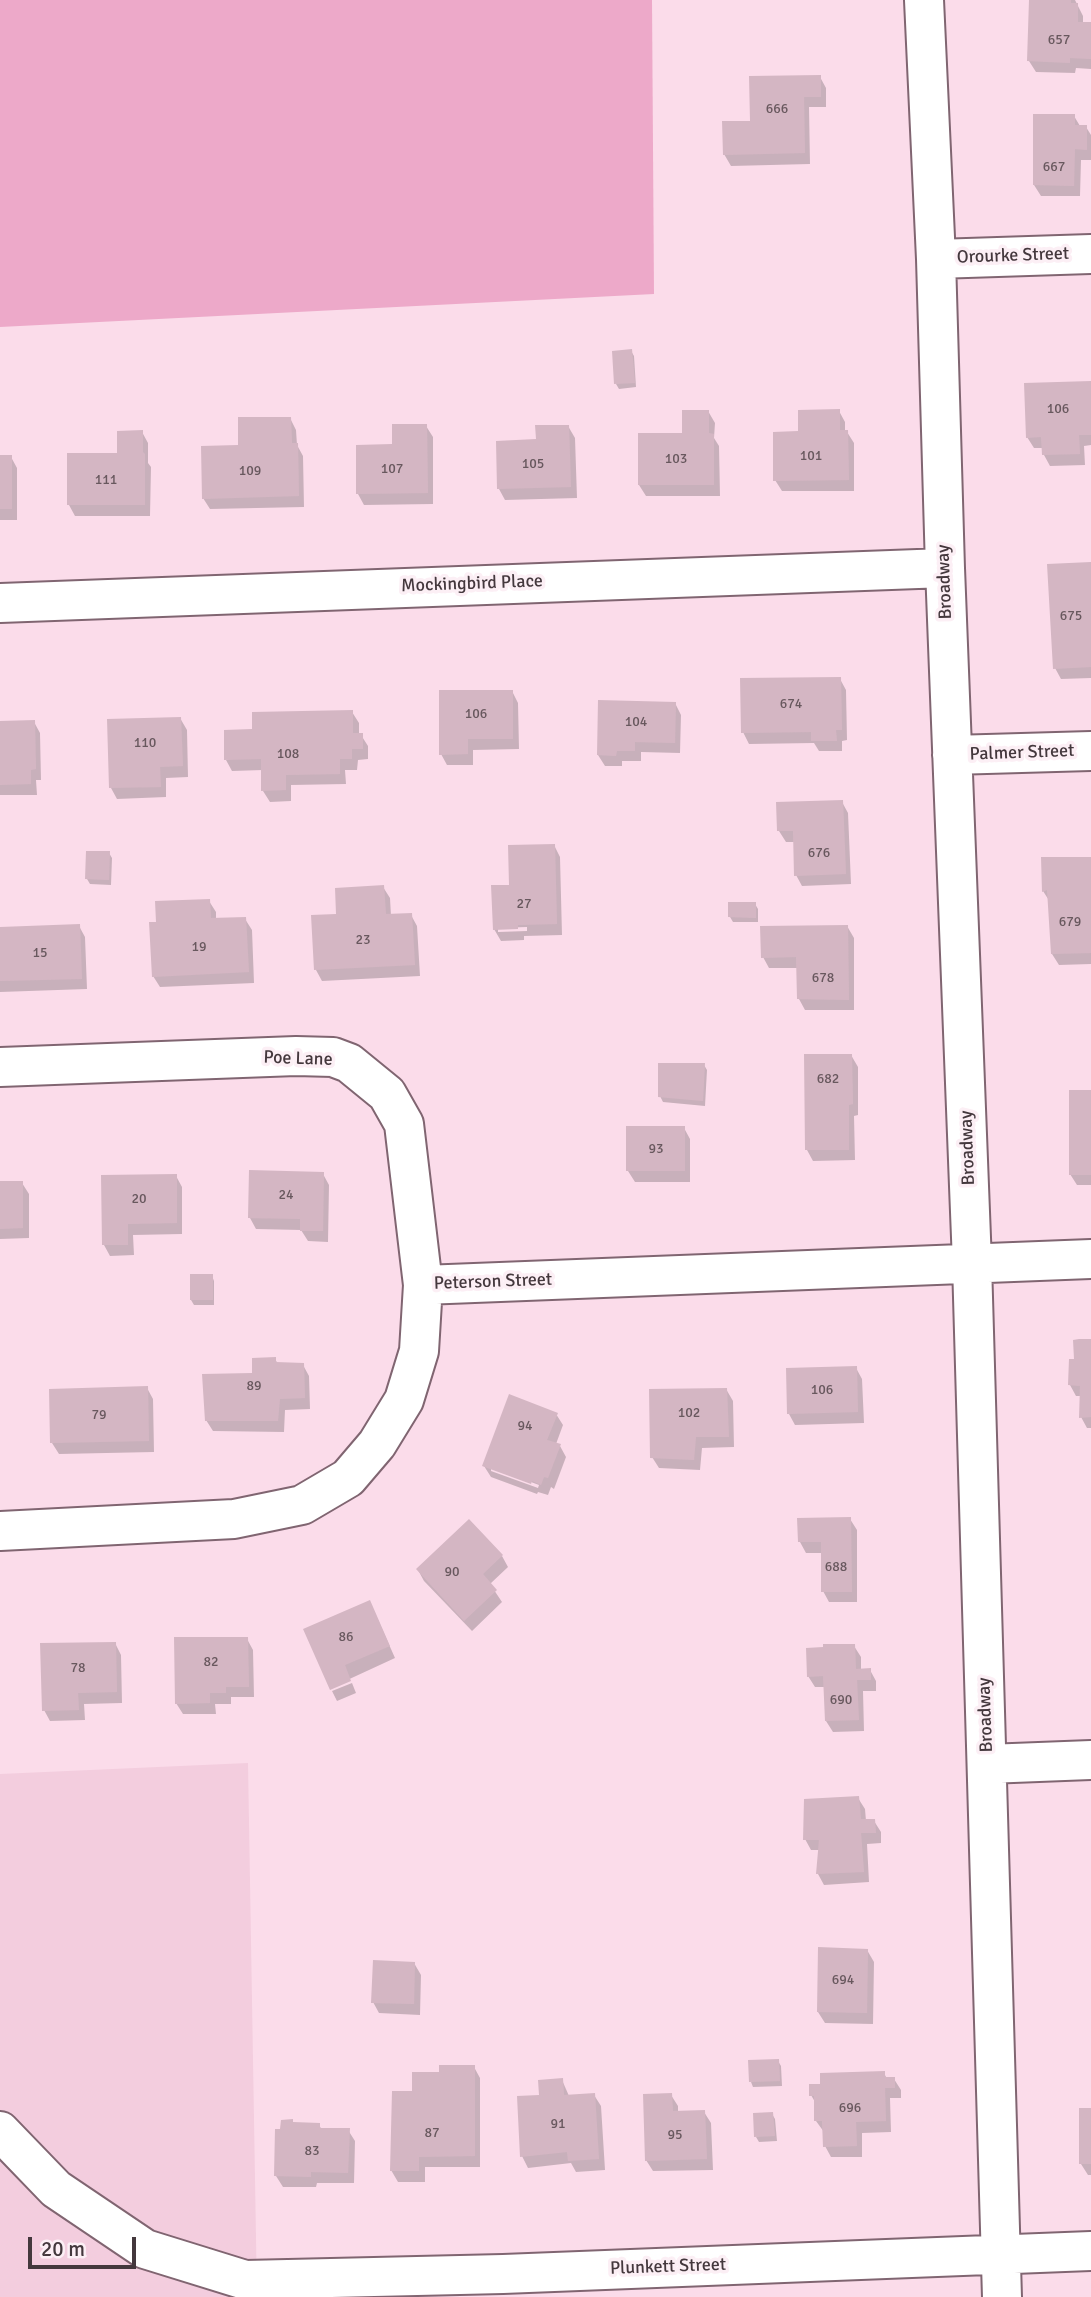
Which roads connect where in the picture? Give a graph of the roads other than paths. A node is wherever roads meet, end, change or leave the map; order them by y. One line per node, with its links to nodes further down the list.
1 (924, 0): 3 (street, Broadway)
2 (1091, 254): 3 (street, Orourke Street)
3 (936, 259): 4 (street, Broadway)
4 (945, 568): 5 (street, Mockingbird Place); 7 (street, Broadway)
5 (0, 603)
6 (1091, 751): 7 (street, Palmer Street)
7 (952, 755): 10 (street, Broadway)
8 (0, 1067): 11 (street, Poe Lane)
9 (1091, 1259): 10 (street, Peterson Street)
10 (972, 1263): 11 (street, Peterson Street); 14 (street, Broadway)
11 (423, 1285): 12 (street, Peterson Street)
12 (0, 1531)
13 (1091, 1760): 14 (street)
14 (988, 1764): 17 (street, Broadway)
15 (0, 2131): 18 (street, Plunkett Street)
16 (1091, 2251): 17 (street, Plunkett Street)
17 (1000, 2255): 18 (street, Plunkett Street); 19 (street, Broadway)
18 (504, 2285)
19 (1002, 2297)

